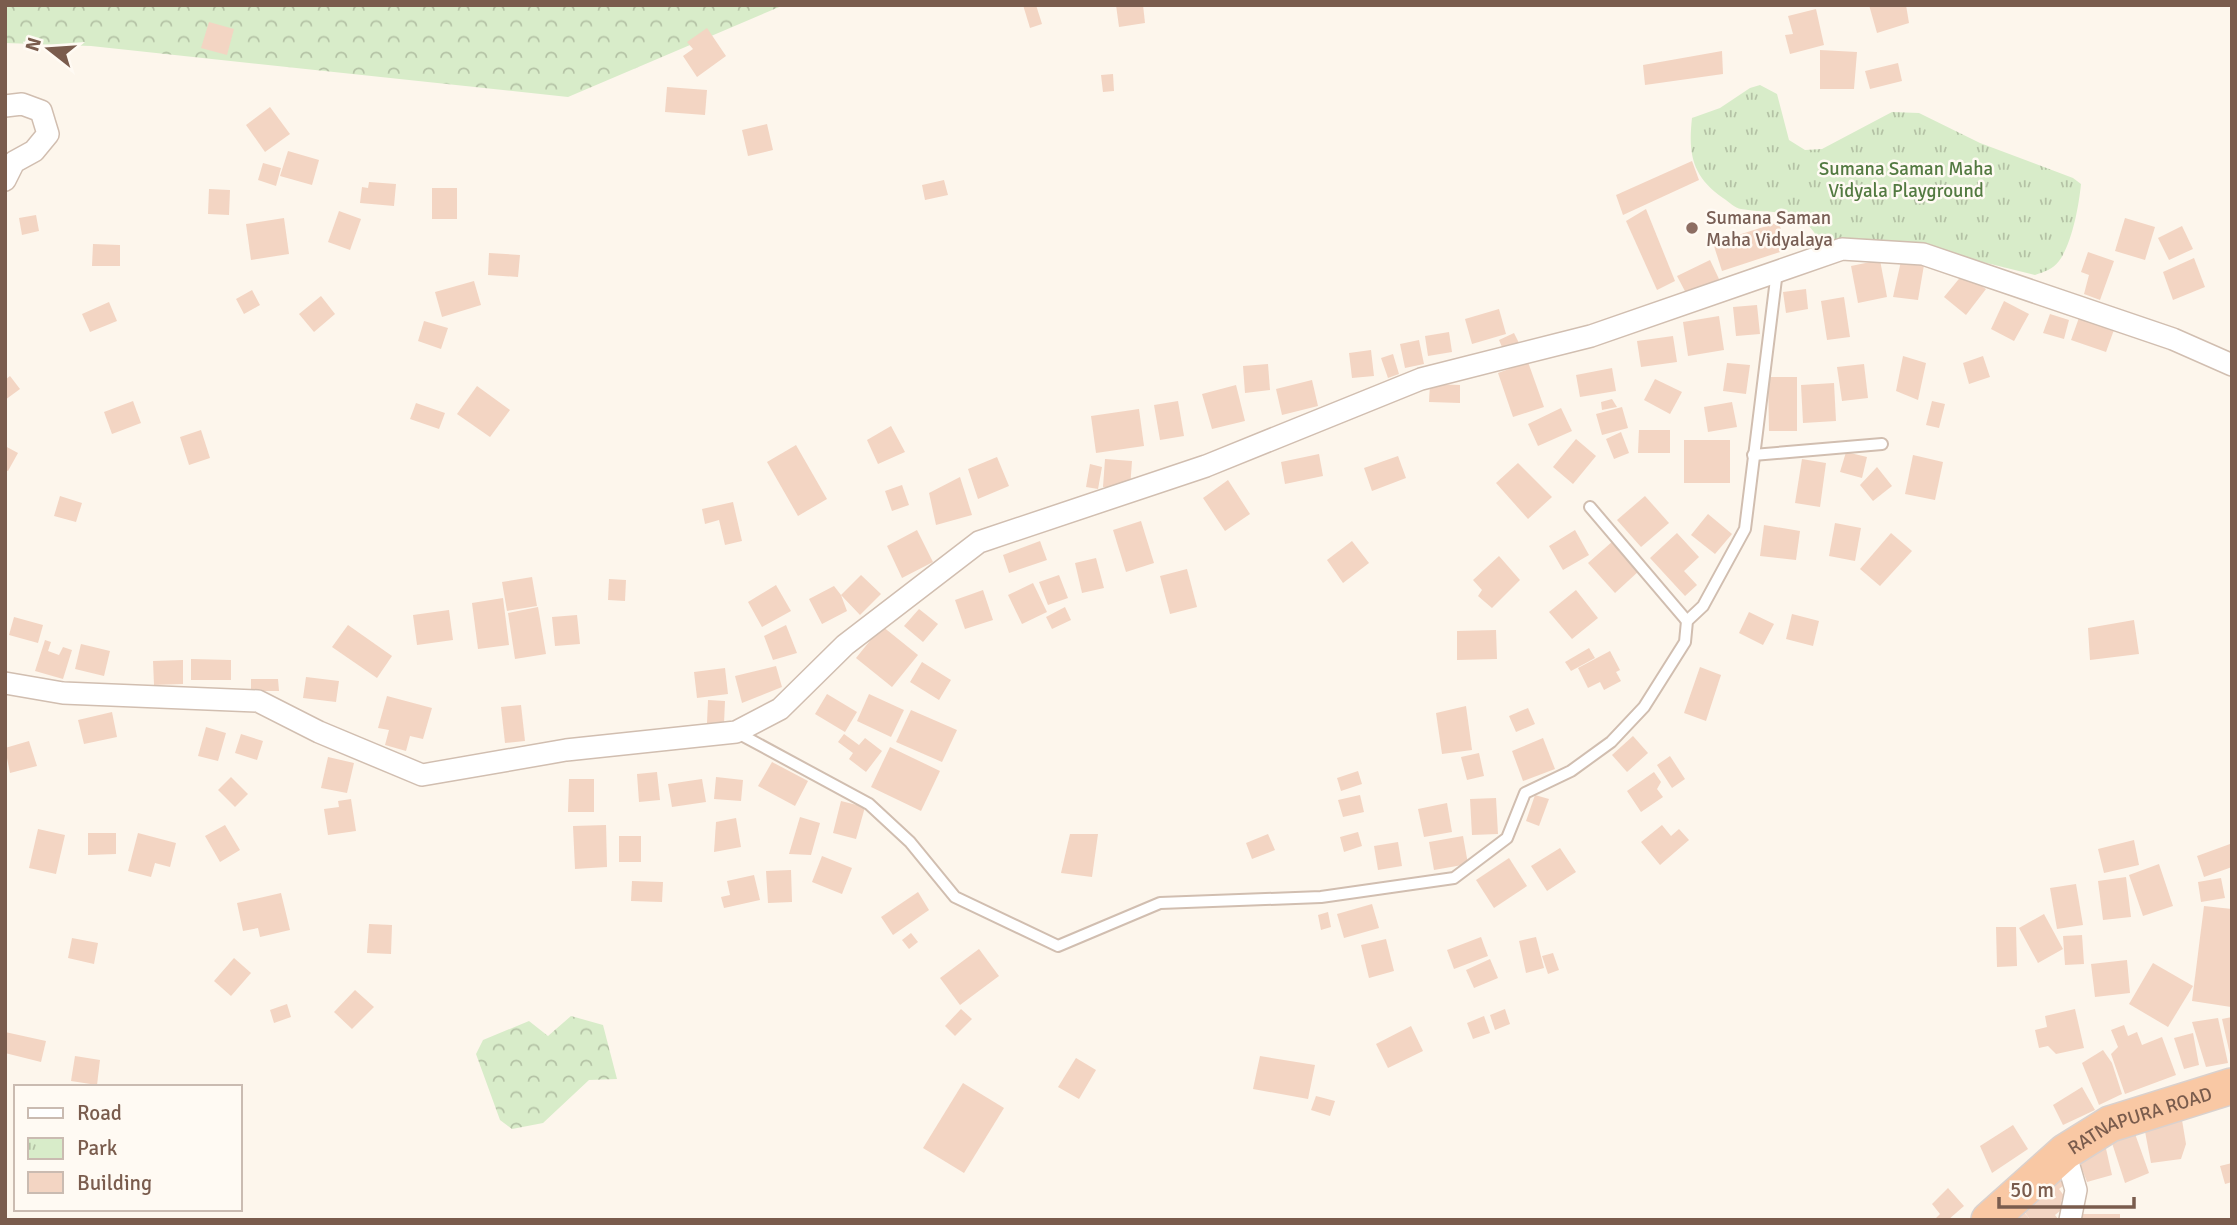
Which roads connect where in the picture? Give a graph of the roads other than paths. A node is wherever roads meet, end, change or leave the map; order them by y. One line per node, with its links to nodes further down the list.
1 (5, 106): 2 (street)
2 (5, 180)
3 (1777, 271): 4 (street); 6 (lane); 10 (street)
4 (2232, 365)
5 (1882, 444): 6 (lane)
6 (1753, 455): 8 (lane)
7 (1590, 507): 8 (lane)
8 (1687, 621): 10 (lane)
9 (5, 683): 10 (street)
10 (736, 733)
11 (2232, 1086): 12 (highway, RATNAPURA ROAD)
12 (2065, 1152): 13 (highway, RATNAPURA ROAD); 14 (street)
13 (1989, 1220)
14 (2070, 1220)

